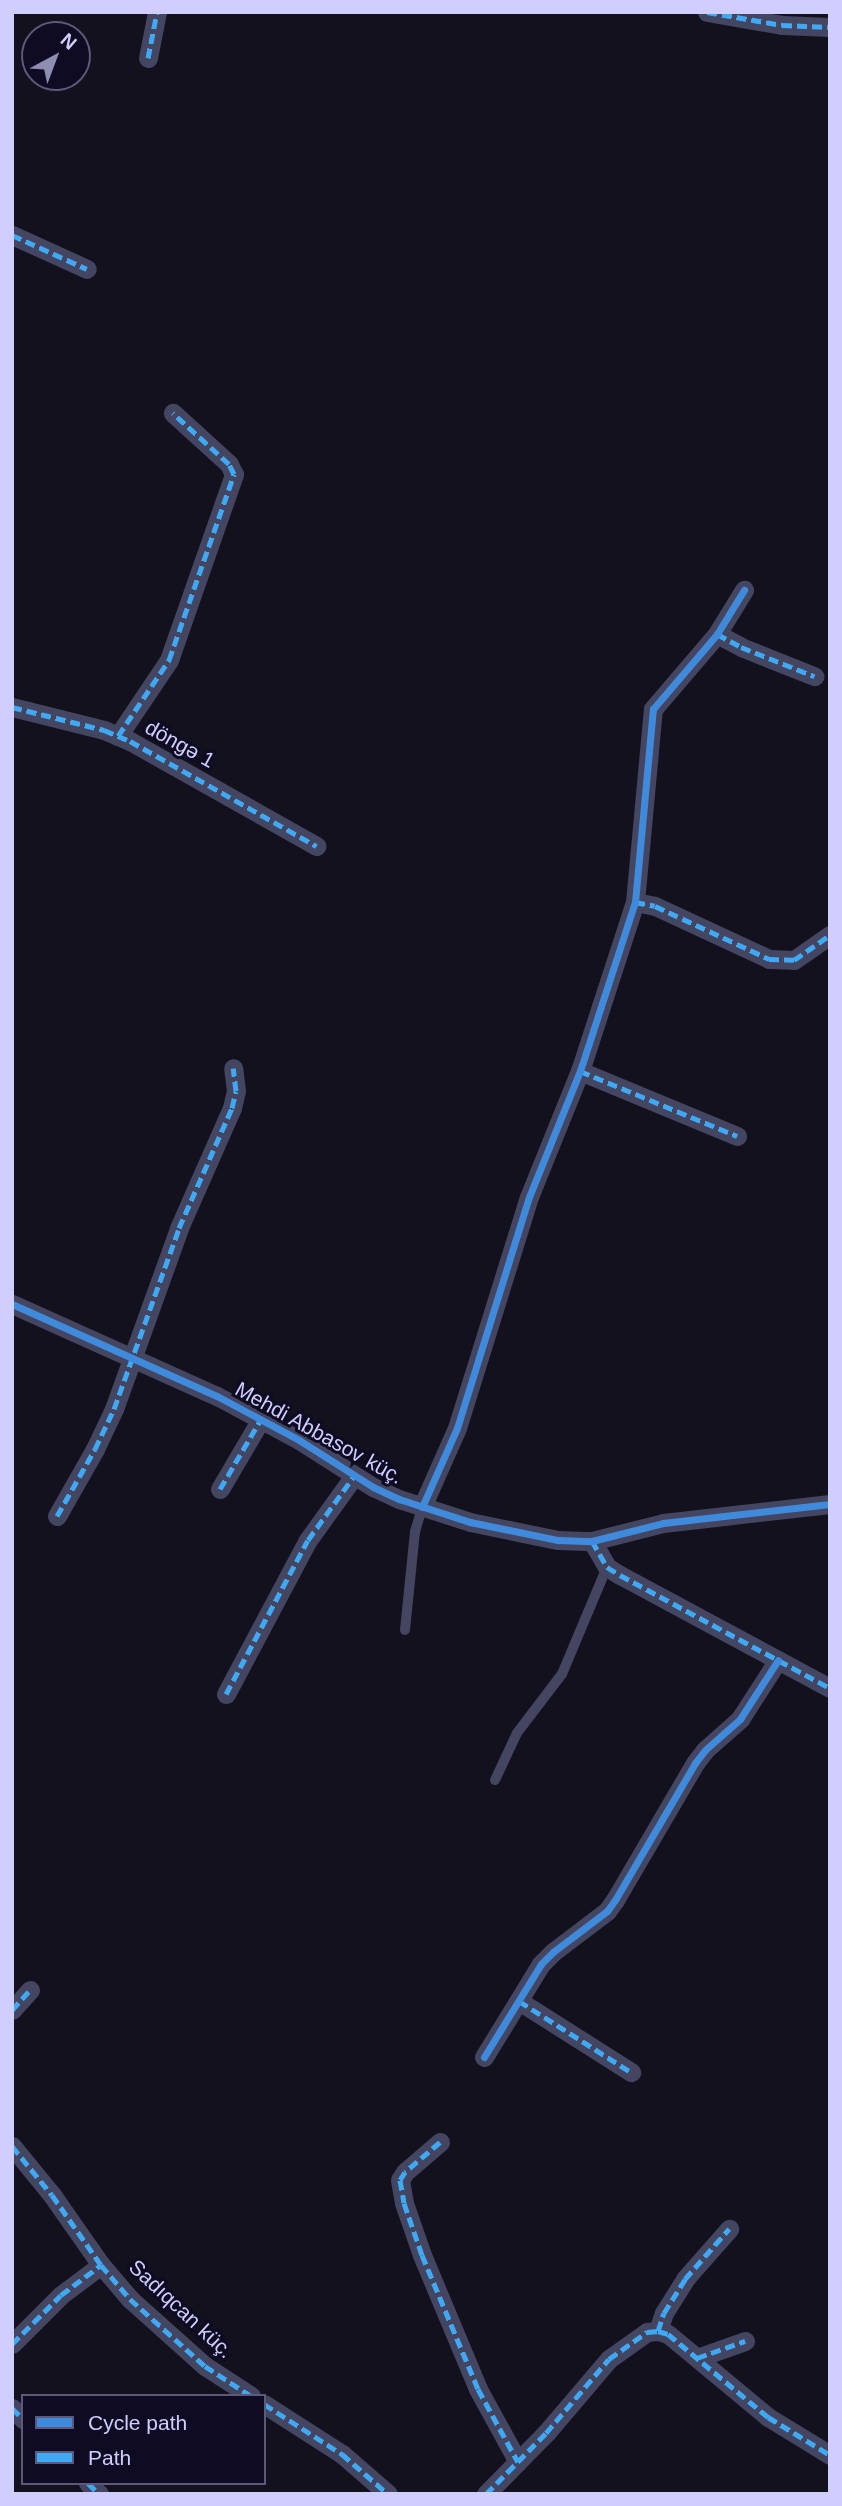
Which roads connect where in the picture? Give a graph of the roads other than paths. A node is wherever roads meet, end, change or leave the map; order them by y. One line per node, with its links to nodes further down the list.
1 (157, 12): 4 (street)
2 (707, 12): 3 (street)
3 (830, 27)
4 (148, 58)
5 (12, 235): 6 (street)
6 (87, 269)
7 (173, 414): 12 (street)
8 (744, 590): 9 (street)
9 (717, 634): 10 (street); 14 (street)
10 (814, 676)
11 (12, 706): 12 (street, döngə 1)
12 (118, 736): 13 (street, döngə 1)
13 (316, 846)
14 (635, 902): 15 (street); 17 (street)
15 (830, 935)
16 (233, 1068): 20 (street)
17 (580, 1071): 18 (street); 25 (street)
18 (737, 1136)
19 (12, 1304): 20 (street, Mehdi Abbasov küç.)
20 (132, 1357): 21 (street, Mehdi Abbasov küç.); 26 (street)
21 (261, 1419): 22 (street, Mehdi Abbasov küç.); 23 (street)
22 (354, 1476): 25 (street, Mehdi Abbasov küç.); 32 (street)
23 (220, 1489)
24 (830, 1504): 27 (street, Mehdi Abbasov küç.)
25 (422, 1507): 27 (street, Mehdi Abbasov küç.); 29 (lane)
26 (57, 1516)
27 (592, 1541): 28 (street)
28 (607, 1567): 30 (street); 33 (lane)
29 (405, 1630)
30 (778, 1660): 31 (street); 35 (street)
31 (830, 1688)
32 (226, 1694)
33 (495, 1780)
34 (30, 1990): 36 (street)
35 (519, 2001): 37 (street); 38 (street)
36 (12, 2010)
37 (484, 2057)
38 (631, 2072)
39 (440, 2142): 50 (street)
40 (12, 2146): 42 (street, Sadıqcan küç.)
41 (729, 2229): 43 (street)
42 (101, 2265): 45 (street); 47 (street, Sadıqcan küç.)
43 (658, 2331): 46 (street); 50 (street)
44 (745, 2342): 46 (street)
45 (12, 2344)
46 (697, 2358): 49 (street)
47 (248, 2394)
48 (266, 2404): 51 (street)
49 (830, 2455)
50 (518, 2462): 52 (street)
51 (388, 2494)
52 (486, 2494)

